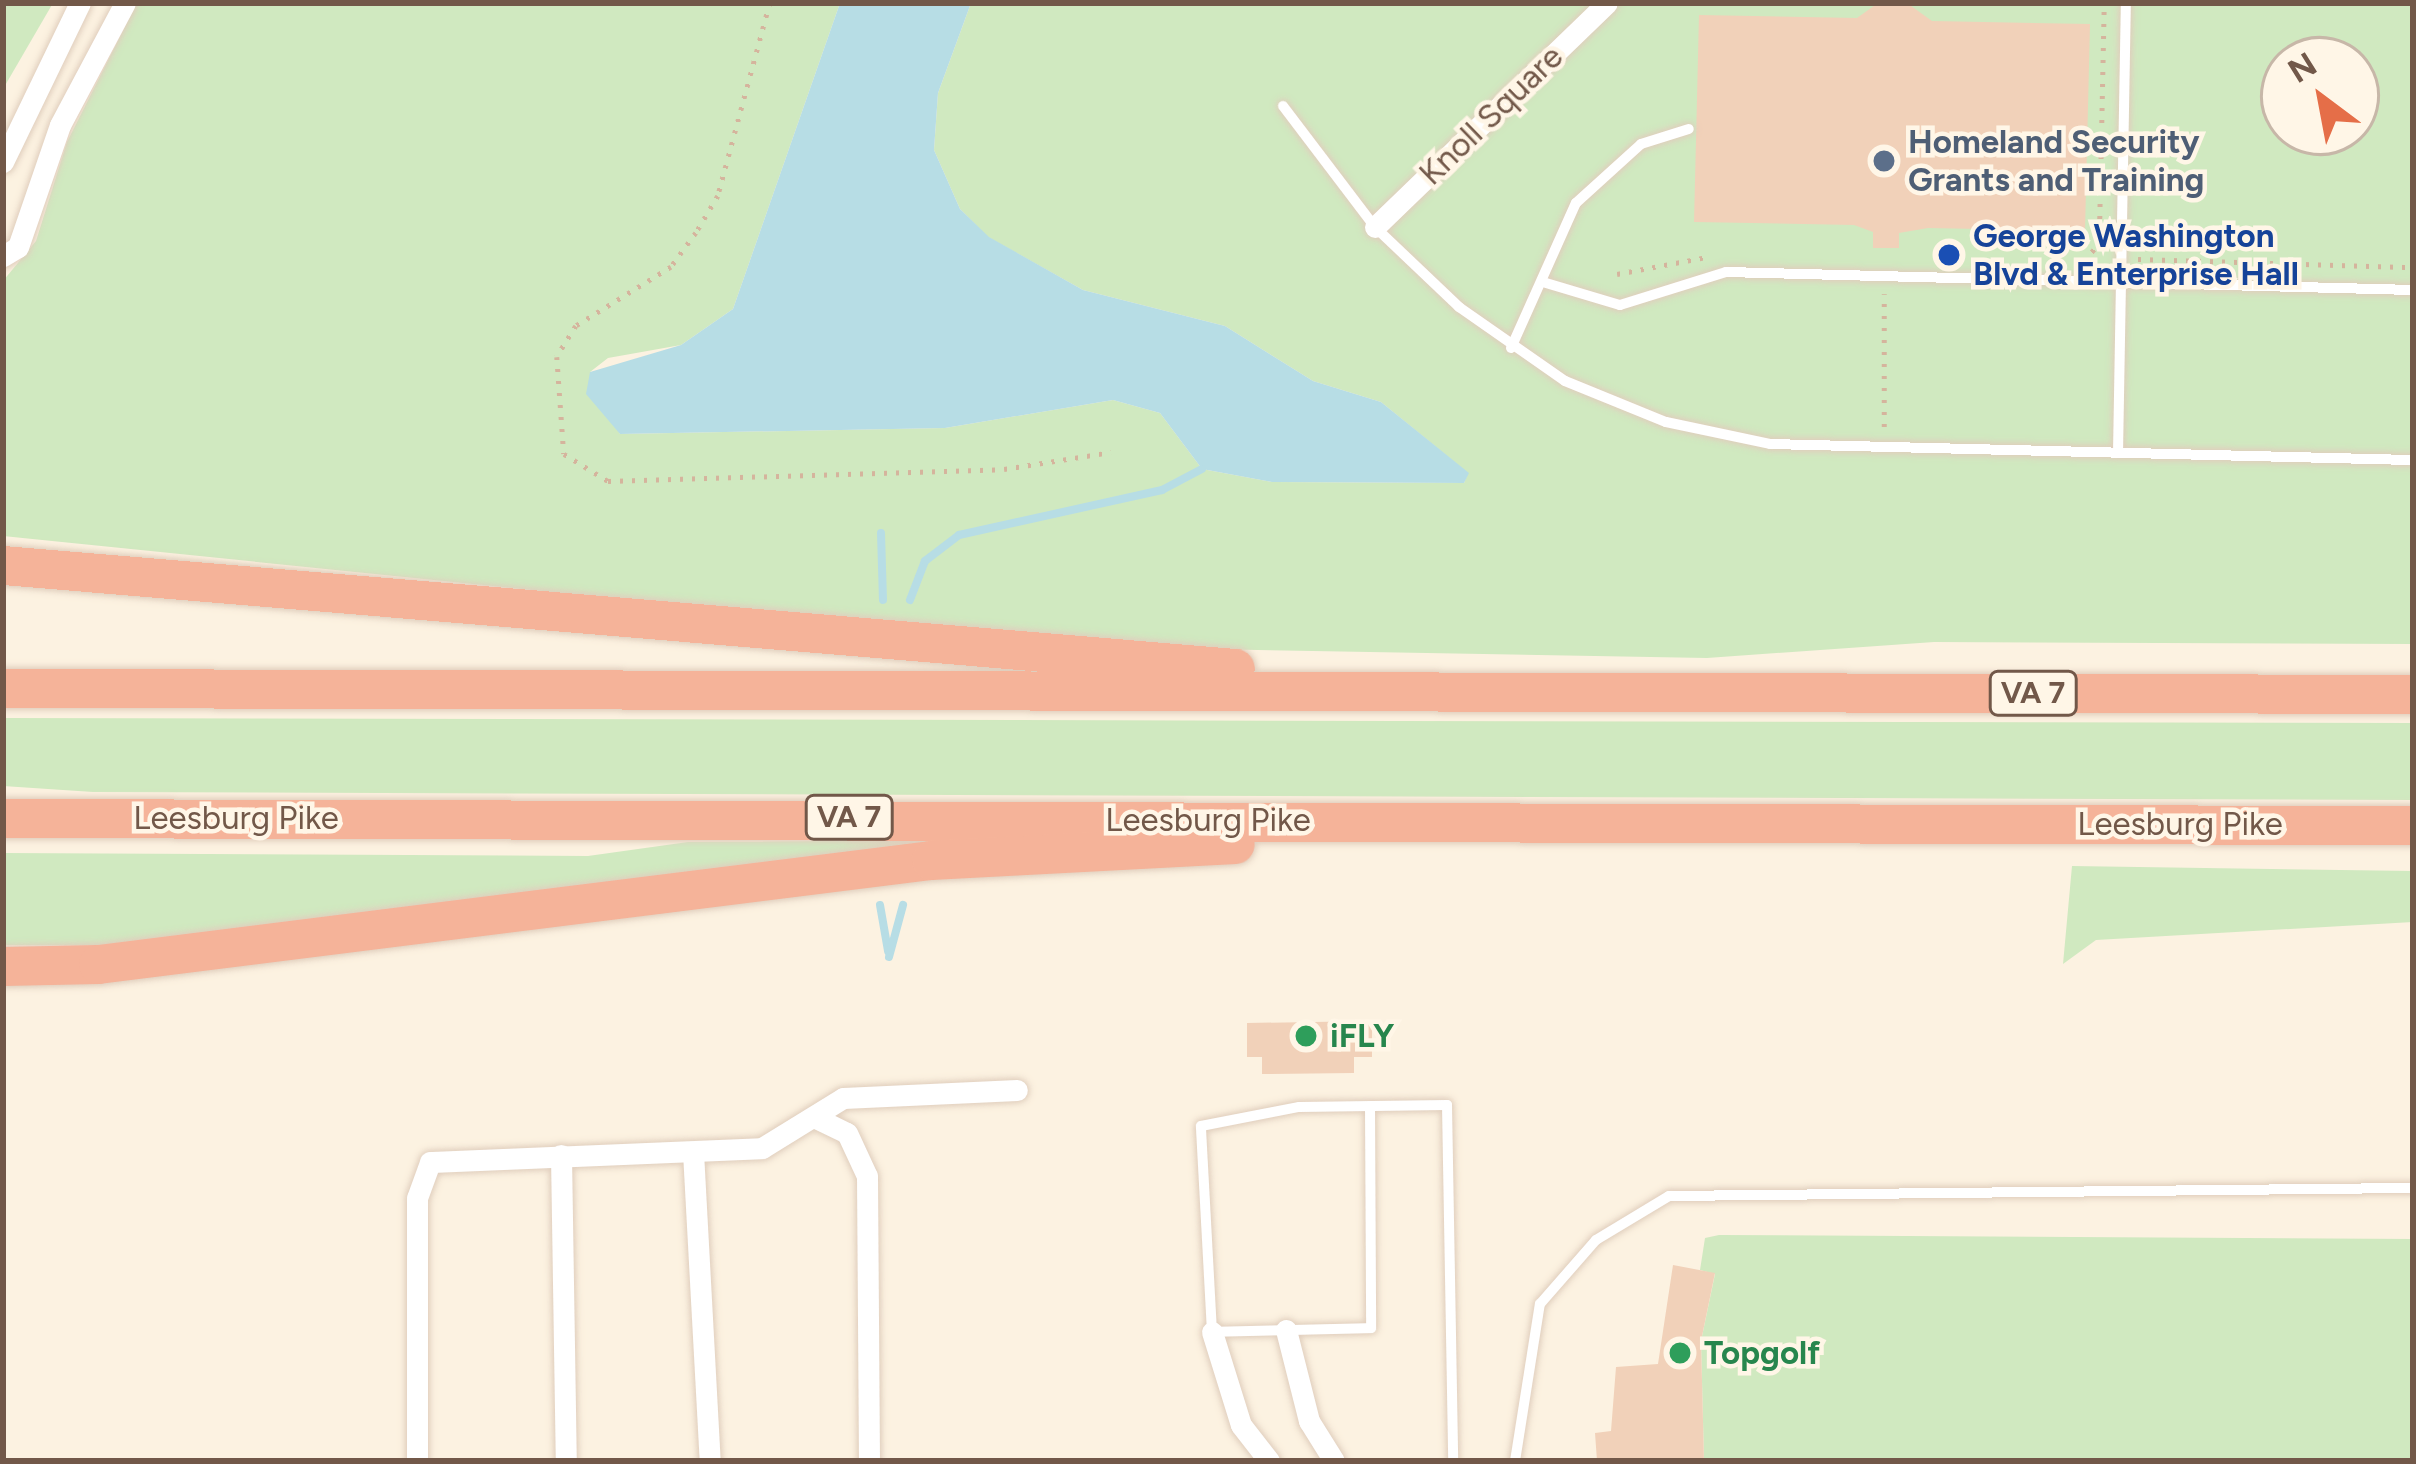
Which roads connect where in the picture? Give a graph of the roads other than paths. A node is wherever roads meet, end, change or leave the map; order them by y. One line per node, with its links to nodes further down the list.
1 (80, 3): 7 (street)
2 (124, 3): 9 (street)
3 (1606, 3): 8 (street, Knoll Square)
4 (2126, 3): 11 (lane)
5 (1283, 106): 8 (lane)
6 (1689, 129): 10 (lane)
7 (3, 163)
8 (1375, 227): 13 (lane)
9 (3, 256)
10 (1546, 283): 11 (lane); 13 (lane)
11 (2122, 283): 12 (lane); 14 (lane)
12 (2413, 290)
13 (1511, 348): 14 (lane)
14 (2118, 453): 15 (lane)
15 (2413, 460)
16 (3, 565): 18 (highway)
17 (3, 688): 18 (highway, VA 7)
18 (1654, 692): 19 (highway, VA 7)
19 (2413, 694)
20 (3, 818): 21 (highway, Leesburg Pike / VA 7)
21 (1696, 823): 22 (highway, Leesburg Pike / VA 7); 23 (highway)
22 (2413, 825)
23 (3, 965)
24 (1017, 1090): 26 (street)
25 (1370, 1106): 30 (lane); 31 (lane); 38 (lane)
26 (816, 1118): 27 (street); 35 (street)
27 (693, 1152): 28 (street); 34 (street)
28 (561, 1155): 32 (street); 33 (street)
29 (2413, 1187): 39 (lane)
30 (1286, 1330): 31 (lane); 37 (street)
31 (1212, 1332): 36 (street)
32 (417, 1461)
33 (566, 1461)
34 (710, 1461)
35 (869, 1461)
36 (1269, 1461)
37 (1334, 1461)
38 (1453, 1461)
39 (1515, 1461)

